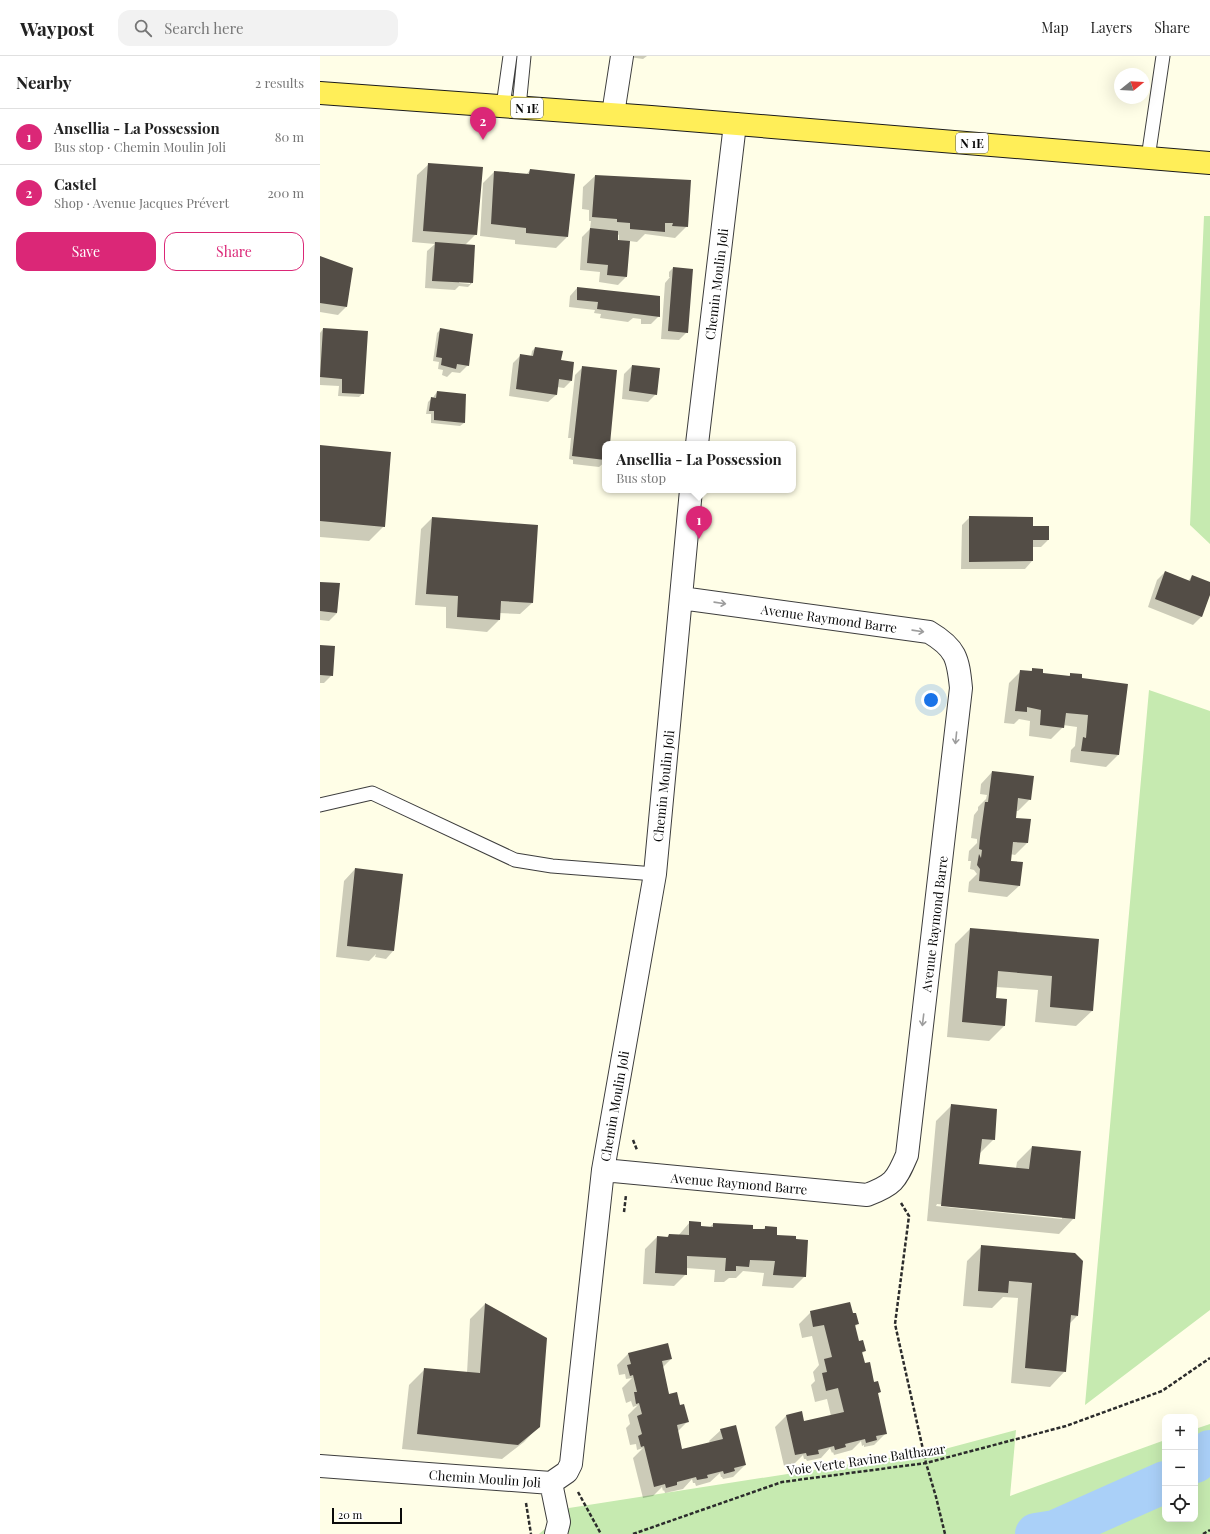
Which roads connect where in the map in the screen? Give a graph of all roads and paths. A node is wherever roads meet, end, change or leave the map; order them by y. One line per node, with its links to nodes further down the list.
1 (510, 56): 6 (lane)
2 (524, 56): 6 (lane)
3 (622, 56): 7 (street)
4 (1163, 56): 9 (lane)
5 (320, 93): 6 (main road, N 1E)
6 (511, 107): 7 (main road, N 1E)
7 (613, 114): 8 (main road, N 1E)
8 (735, 124): 9 (main road, N 1E); 11 (street, Chemin Moulin Joli)
9 (1148, 158): 10 (main road, N 1E)
10 (1210, 163)
11 (697, 441)
12 (691, 493): 13 (street, Chemin Moulin Joli)
13 (681, 598): 15 (street, Chemin Moulin Joli); 17 (street, Avenue Raymond Barre, one-way to 17)
14 (320, 805): 15 (lane)
15 (654, 874): 16 (street, Chemin Moulin Joli)
16 (603, 1170): 17 (street, Avenue Raymond Barre); 21 (street, Chemin Moulin Joli)
17 (890, 1183): 19 (path)
18 (1210, 1358): 19 (path, Voie Verte Ravine Balthazar)
19 (926, 1463): 27 (path, Voie Verte Ravine Balthazar); 28 (path)
20 (320, 1466): 21 (street, Chemin Moulin Joli)
21 (559, 1478): 25 (street); 26 (path)
22 (526, 1503): 24 (path)
23 (1210, 1530): 29 (path)
24 (531, 1534)
25 (556, 1534)
26 (601, 1534)
27 (633, 1534)
28 (945, 1534)
29 (1203, 1534)

